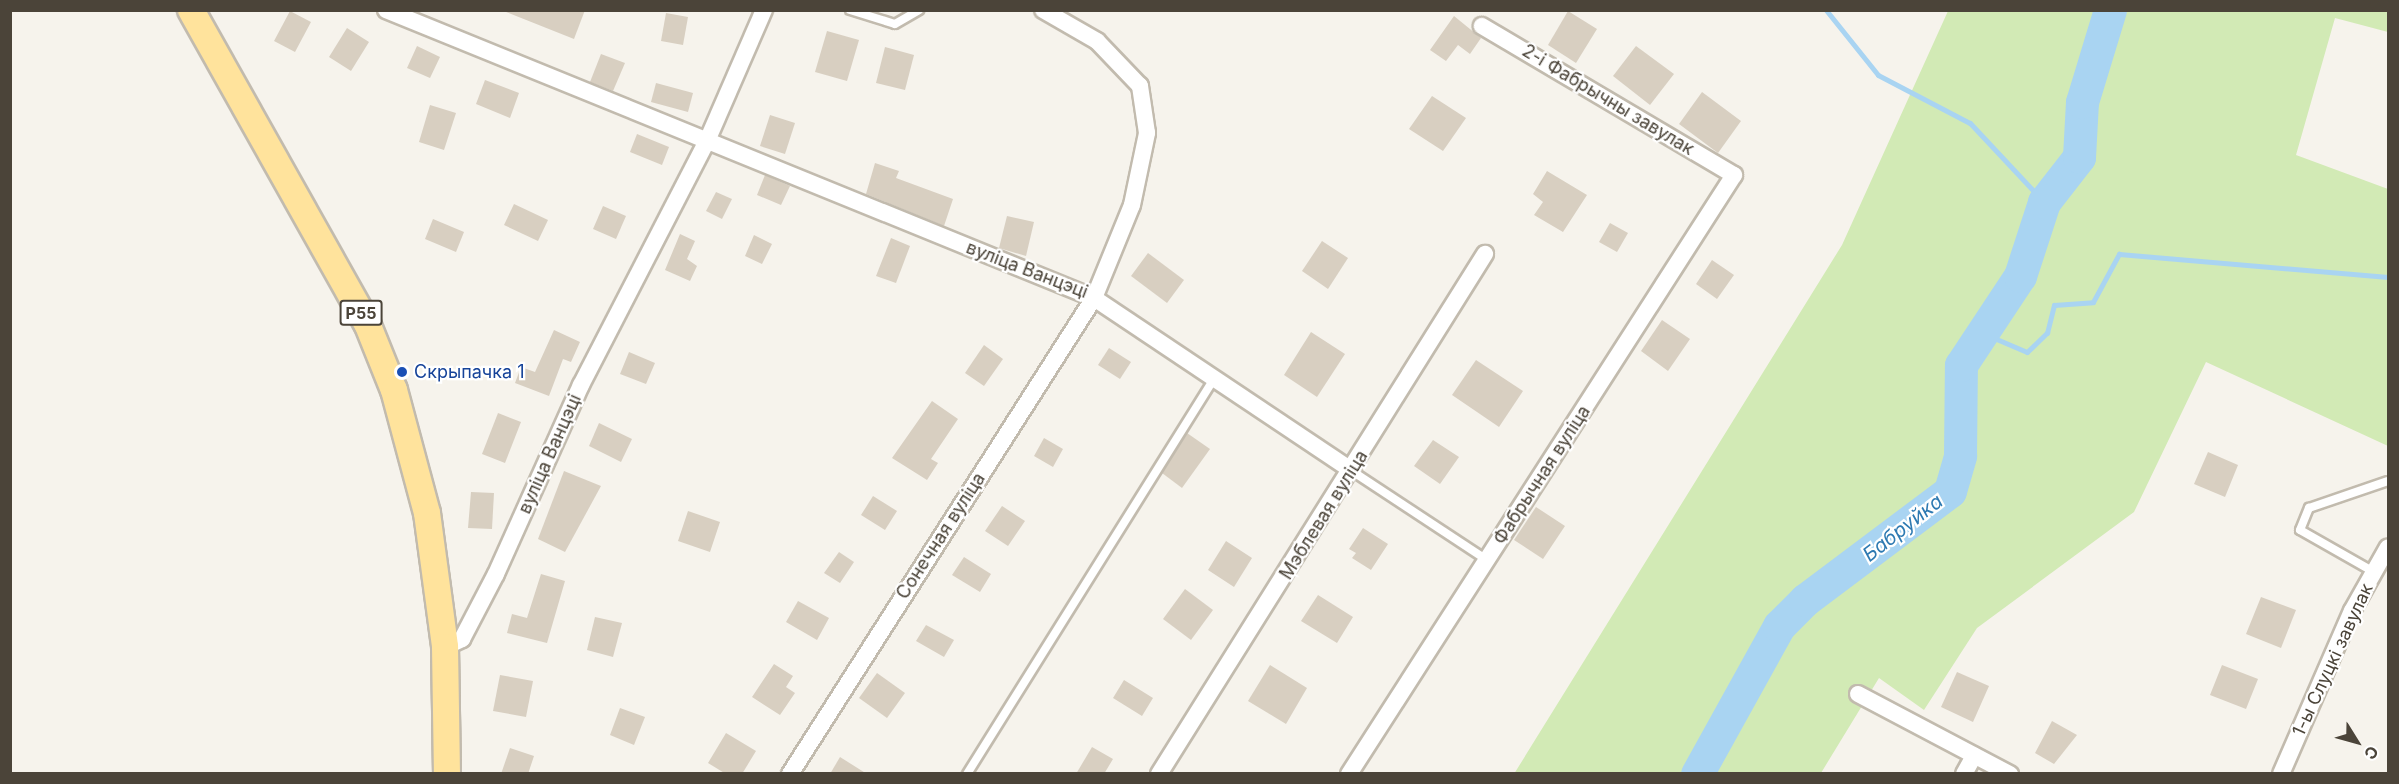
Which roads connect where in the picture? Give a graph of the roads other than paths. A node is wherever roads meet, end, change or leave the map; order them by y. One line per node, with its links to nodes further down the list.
1 (191, 10): 18 (main road, Р55)
2 (386, 10): 8 (street, вуліца Ванцэці)
3 (764, 10): 8 (street, вуліца Ванцэці)
4 (850, 10): 5 (lane)
5 (919, 10)
6 (1043, 10): 11 (street, вуліца Ванцэці)
7 (1482, 26): 9 (street, 2-і Фабрычны завулак)
8 (707, 141): 11 (street, вуліца Ванцэці); 18 (street, вуліца Ванцэці)
9 (1734, 175): 16 (street, Фабрычная вуліца)
10 (1485, 254): 13 (street, Мэблевая вуліца)
11 (1094, 298): 12 (street); 22 (street, Сонечная вуліца)
12 (1214, 378): 13 (street); 23 (lane)
13 (1352, 471): 16 (lane); 24 (street, Мэблевая вуліца)
14 (2388, 481): 17 (lane)
15 (2388, 547): 17 (street, 1-ы Слуцкі завулак)
16 (1487, 560): 25 (street, Фабрычная вуліца)
17 (2374, 572): 28 (street, 1-ы Слуцкі завулак)
18 (445, 647): 21 (main road, Р55)
19 (1858, 694): 20 (street)
20 (1974, 756): 26 (street); 27 (street)
21 (447, 774)
22 (790, 774)
23 (967, 774)
24 (1159, 774)
25 (1349, 774)
26 (1964, 774)
27 (2010, 774)
28 (2280, 774)

